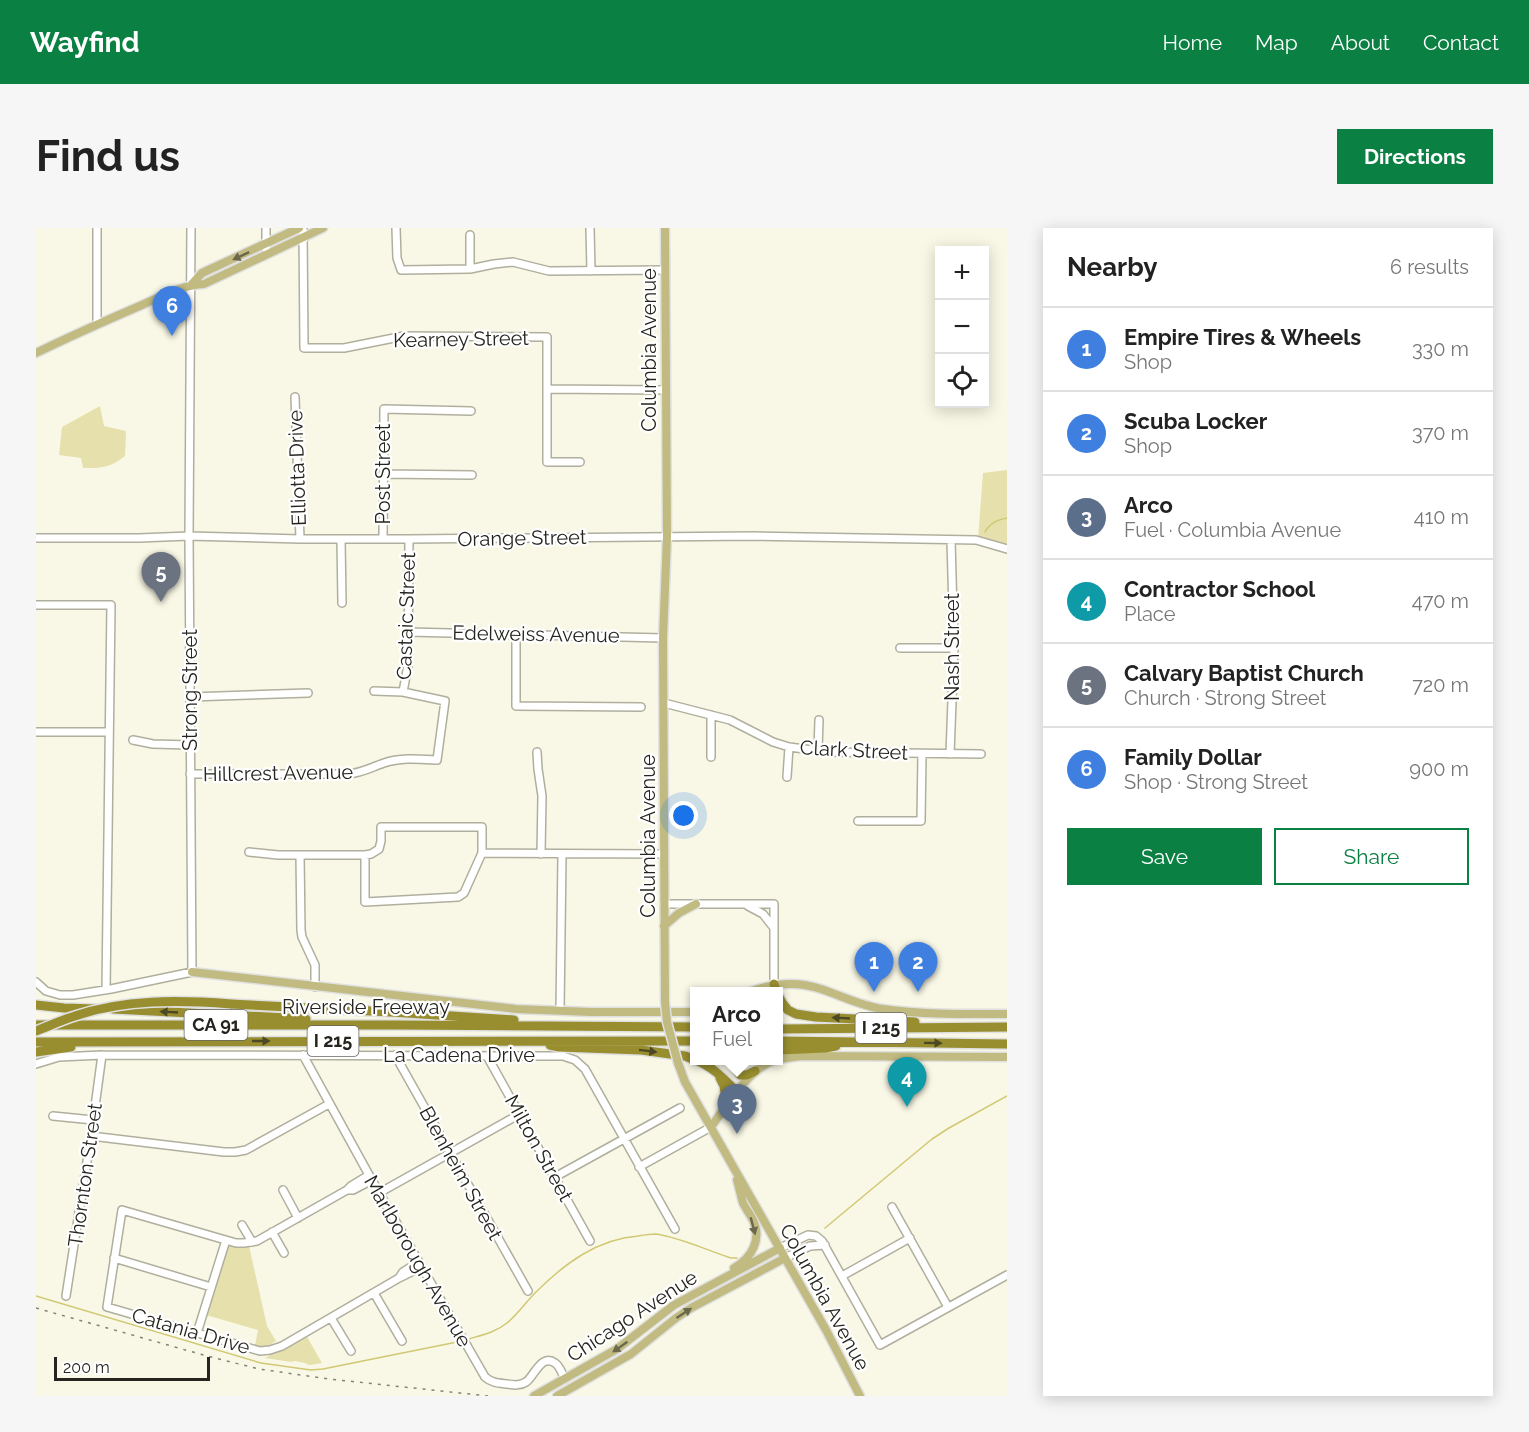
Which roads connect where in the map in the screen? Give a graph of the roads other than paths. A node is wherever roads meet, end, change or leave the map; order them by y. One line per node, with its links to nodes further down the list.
1 (98, 228): 15 (street)
2 (191, 228): 14 (street, Strong Street)
3 (266, 228): 10 (street)
4 (323, 228): 8 (main road)
5 (396, 228): 11 (street)
6 (590, 228): 13 (street)
7 (665, 228): 12 (main road, Columbia Avenue)
8 (302, 231): 10 (main road); 17 (street, Kearney Street)
9 (470, 235): 11 (street)
10 (266, 249): 14 (main road)
11 (470, 269): 13 (street)
12 (665, 270): 13 (street); 18 (main road, Columbia Avenue)
13 (591, 271)
14 (191, 285): 15 (main road); 24 (street, Strong Street)
15 (97, 324): 16 (main road)
16 (36, 353)
17 (547, 389): 18 (street); 21 (street)
18 (666, 390): 25 (main road, Columbia Avenue)
19 (295, 397): 28 (street, Elliotta Drive)
20 (471, 411): 22 (street, Post Street)
21 (580, 462)
22 (383, 474): 23 (street); 27 (street, Post Street)
23 (472, 475)
24 (189, 536): 26 (street, Orange Street); 28 (street, Orange Street); 43 (street, Strong Street)
25 (667, 537): 30 (street, Orange Street); 31 (street, Orange Street); 37 (main road, Columbia Avenue)
26 (36, 538)
27 (382, 538): 29 (street, Orange Street); 30 (street, Orange Street)
28 (300, 539): 29 (street, Orange Street)
29 (340, 539): 33 (street)
30 (409, 539): 35 (street, Castaic Street)
31 (951, 540): 32 (street, Orange Street); 39 (street, Nash Street)
32 (1007, 549)
33 (342, 603)
34 (36, 605): 49 (street)
35 (409, 632): 36 (street, Edelweiss Avenue); 41 (street, Castaic Street)
36 (516, 633): 37 (street, Edelweiss Avenue); 45 (street)
37 (663, 638): 44 (main road, Columbia Avenue)
38 (900, 648): 39 (street)
39 (954, 648): 56 (street, Nash Street)
40 (374, 691): 41 (street)
41 (403, 692): 59 (street, Hillcrest Avenue)
42 (308, 693): 43 (street)
43 (190, 697): 51 (street, Strong Street)
44 (664, 702): 46 (street, Clark Street); 66 (main road, Columbia Avenue)
45 (641, 707)
46 (711, 715): 52 (street, Clark Street); 58 (street)
47 (819, 720): 53 (street)
48 (36, 732): 49 (street)
49 (109, 732): 79 (street)
50 (133, 740): 51 (street)
51 (190, 745): 59 (street, Strong Street)
52 (789, 747): 53 (street, Clark Street); 60 (street)
53 (818, 750): 55 (street, Clark Street)
54 (537, 752): 64 (street)
55 (922, 754): 56 (street, Clark Street); 61 (street)
56 (950, 754): 57 (street, Clark Street)
57 (981, 754)
58 (711, 757)
59 (190, 774): 74 (street, Strong Street)
60 (787, 777)
61 (858, 821)
62 (249, 852): 67 (street)
63 (482, 853): 64 (street); 68 (street); 68 (street)
64 (541, 854): 65 (street)
65 (562, 854): 66 (street); 82 (street)
66 (664, 854): 69 (main road, Columbia Avenue)
67 (300, 855): 68 (street); 76 (street)
68 (365, 855)
69 (664, 904): 70 (street); 72 (main road, Columbia Avenue)
70 (696, 904): 71 (street); 72 (main road)
71 (743, 904): 73 (street); 73 (street)
72 (664, 926): 125 (main road, Columbia Avenue, bridge)
73 (774, 928): 77 (street)
74 (192, 972): 76 (main road); 79 (street)
75 (36, 982): 79 (street)
76 (315, 987): 82 (main road)
77 (774, 987)
78 (783, 987): 84 (main road)
79 (106, 990)
80 (783, 1004): 91 (highway, one-way to 80)
81 (36, 1005): 87 (highway, one-way to 81)
82 (560, 1011): 83 (main road)
83 (690, 1012)
84 (1007, 1014)
85 (690, 1022): 88 (highway)
86 (36, 1025): 87 (highway, Riverside Freeway / CA 91)
87 (395, 1025): 89 (highway, Riverside Freeway / CA 91)
88 (642, 1026): 89 (highway, Riverside Freeway / I 215); 90 (highway, Riverside Freeway / I 215)
89 (600, 1027): 94 (highway, I 215, bridge)
90 (690, 1027)
91 (982, 1027): 92 (highway, I 215); 93 (highway, I 215)
92 (1007, 1028)
93 (783, 1029)
94 (36, 1031)
95 (527, 1041): 96 (highway, Riverside Freeway / I 215); 99 (highway, Riverside Freeway / I 215, one-way to 95); 109 (highway, one-way to 109)
96 (690, 1041)
97 (783, 1041): 100 (highway, I 215)
98 (36, 1042): 99 (highway, Riverside Freeway)
99 (139, 1042): 103 (highway, I 215)
100 (854, 1042): 101 (highway, I 215, one-way to 101); 102 (highway)
101 (1007, 1044)
102 (783, 1050)
103 (36, 1052)
104 (102, 1055): 105 (street, La Cadena Drive); 111 (street, La Cadena Drive); 124 (street, Thornton Street)
105 (303, 1055): 106 (street, La Cadena Drive); 119 (street, Marlborough Avenue)
106 (395, 1055): 107 (street, La Cadena Drive); 128 (street, Blenheim Street)
107 (487, 1056): 122 (street, Milton Street); 127 (street, La Cadena Drive)
108 (1007, 1057): 110 (main road)
109 (690, 1058)
110 (783, 1058)
111 (36, 1064)
112 (704, 1065): 116 (highway)
113 (731, 1065): 118 (highway)
114 (735, 1065): 117 (highway)
115 (765, 1065): 117 (main road)
116 (715, 1071): 118 (highway); 120 (highway)
117 (755, 1071): 118 (main road)
118 (739, 1090): 120 (main road)
119 (329, 1104): 126 (street); 131 (street, Marlborough Avenue)
120 (727, 1105): 125 (main road)
121 (680, 1108): 127 (street)
122 (520, 1114): 128 (street); 132 (street, Milton Street)
123 (53, 1116): 124 (street)
124 (93, 1120): 126 (street, Thornton Street)
125 (711, 1127): 129 (street); 130 (main road, Columbia Avenue)
126 (91, 1136): 156 (street, Thornton Street)
127 (624, 1139): 129 (street); 132 (street)
128 (450, 1154): 134 (street); 154 (street, Blenheim Street)
129 (639, 1167): 138 (street)
130 (736, 1171): 145 (main road, Columbia Avenue); 152 (main road, one-way to 152)
131 (370, 1178): 134 (street, Marlborough Avenue); 136 (street)
132 (555, 1178): 142 (street, Milton Street)
133 (283, 1190): 136 (street)
134 (379, 1193): 149 (street, Marlborough Avenue)
135 (892, 1207): 140 (street)
136 (298, 1218): 139 (street)
137 (242, 1225): 143 (street)
138 (675, 1230)
139 (272, 1232): 143 (street); 146 (street)
140 (910, 1238): 151 (street); 157 (street)
141 (226, 1240): 143 (street); 147 (street); 153 (street)
142 (590, 1241)
143 (252, 1242)
144 (825, 1245): 145 (street); 148 (street); 151 (street)
145 (780, 1248): 148 (main road, Columbia Avenue); 152 (main road, Chicago Avenue)
146 (284, 1253)
147 (114, 1258): 153 (street); 159 (street, Catania Drive)
148 (785, 1258): 163 (main road, Chicago Avenue, one-way to 148); 164 (main road, Columbia Avenue)
149 (420, 1265): 155 (street, Catania Drive); 162 (street, Marlborough Avenue)
150 (1007, 1275): 157 (street)
151 (842, 1276): 157 (street)
152 (712, 1284): 162 (main road, Chicago Avenue, one-way to 162)
153 (211, 1287): 159 (street)
154 (528, 1291)
155 (374, 1293): 158 (street, Catania Drive); 160 (street)
156 (66, 1296)
157 (948, 1307)
158 (331, 1318): 159 (street, Catania Drive); 161 (street)
159 (197, 1333)
160 (402, 1341)
161 (351, 1351)
162 (566, 1379): 163 (main road); 165 (main road, Chicago Avenue)
163 (571, 1389): 166 (main road, Chicago Avenue)
164 (858, 1393)
165 (534, 1396)
166 (557, 1396)

